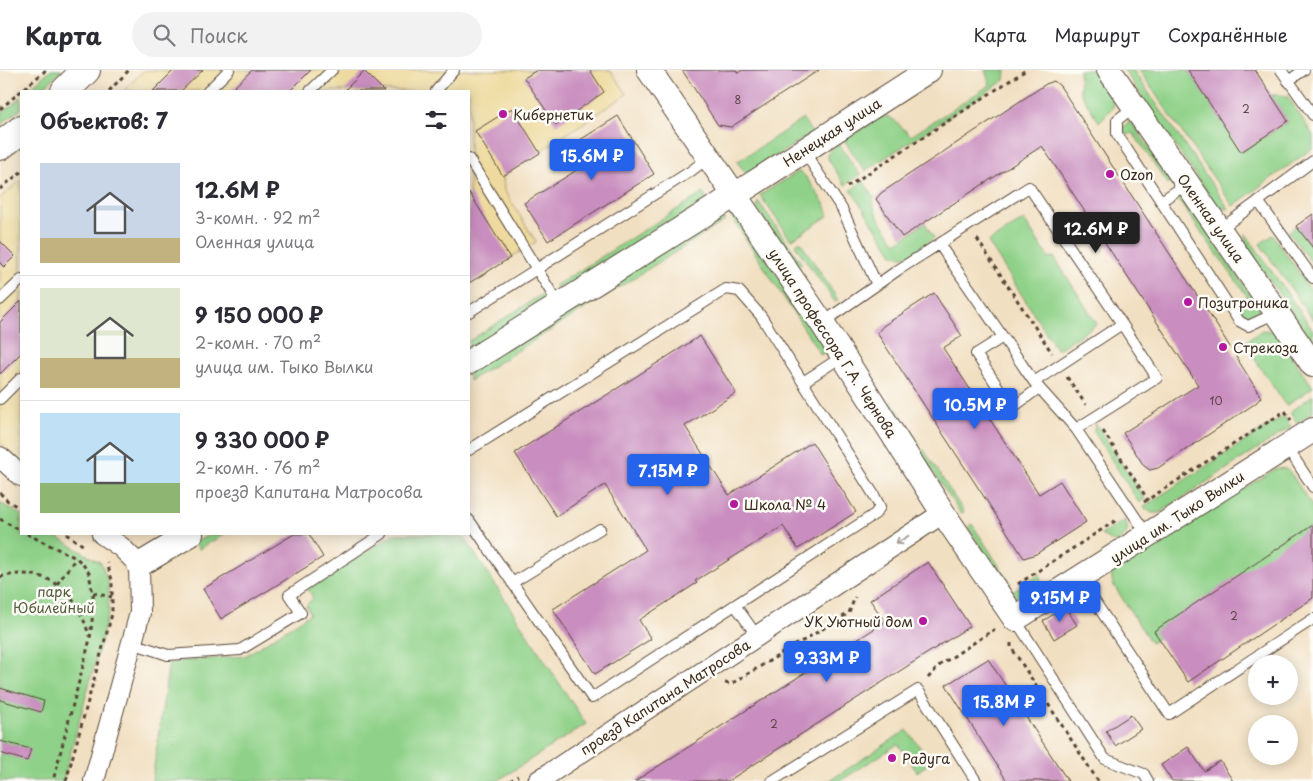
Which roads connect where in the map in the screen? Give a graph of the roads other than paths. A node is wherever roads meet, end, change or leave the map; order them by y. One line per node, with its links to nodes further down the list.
1 (86, 70): 11 (main road)
2 (229, 70): 12 (lane)
3 (332, 70): 13 (lane)
4 (454, 70): 14 (lane)
5 (649, 70): 20 (street, улица профессора Г.А. Чернова)
6 (929, 70): 19 (street, Ненецкая улица)
7 (1109, 70): 15 (street, Оленная улица)
8 (1281, 70): 10 (lane)
9 (1304, 70): 10 (lane)
10 (1288, 81): 16 (lane)
11 (66, 90)
12 (209, 90)
13 (311, 90)
14 (437, 90)
15 (1134, 107): 23 (street, Оленная улица); 25 (lane)
16 (1313, 115)
17 (20, 131): 18 (main road)
18 (0, 146)
19 (803, 150): 24 (street, Ненецкая улица); 32 (lane)
20 (708, 158): 24 (street, улица профессора Г.А. Чернова); 29 (lane)
21 (1313, 160): 26 (lane)
22 (470, 161): 29 (lane)
23 (1187, 183): 25 (lane); 27 (street, Оленная улица)
24 (736, 195): 34 (street, Ненецкая улица); 37 (street, улица профессора Г.А. Чернова)
25 (1161, 201): 36 (lane)
26 (1258, 201): 27 (lane); 30 (lane)
27 (1219, 230): 36 (street, Оленная улица)
28 (939, 244): 32 (lane); 38 (lane); 39 (lane)
29 (537, 270): 34 (lane); 35 (lane)
30 (1313, 278)
31 (20, 281): 33 (lane)
32 (877, 285): 37 (lane)
33 (0, 300)
34 (559, 306): 41 (street, Ненецкая улица)
35 (470, 311)
36 (1276, 313): 42 (street, Оленная улица)
37 (822, 323): 40 (street, улица профессора Г.А. Чернова)
38 (1122, 324): 45 (lane); 47 (lane)
39 (1002, 336): 45 (lane); 45 (lane)
40 (843, 356): 44 (lane); 54 (street, улица профессора Г.А. Чернова)
41 (470, 361)
42 (1313, 365)
43 (20, 379): 46 (lane)
44 (803, 382): 50 (lane); 64 (lane)
45 (1036, 385): 47 (lane)
46 (0, 399)
47 (1076, 429): 60 (lane)
48 (1313, 430): 49 (street, улица им. Тыко Вылки)
49 (1287, 447): 53 (lane); 60 (street, улица им. Тыко Вылки)
50 (470, 449)
51 (0, 457): 52 (street)
52 (20, 475)
53 (1313, 487)
54 (943, 513): 66 (street, улица профессора Г.А. Чернова); 67 (street, проезд Капитана Матросова, one-way to 67)
55 (470, 521): 63 (lane)
56 (600, 530): 63 (lane)
57 (103, 535): 61 (street)
58 (189, 535): 61 (street)
59 (380, 535): 68 (lane)
60 (1148, 536): 62 (street, улица им. Тыко Вылки)
61 (139, 565): 68 (street)
62 (1080, 579): 65 (lane); 66 (street, улица им. Тыко Вылки)
63 (512, 583): 64 (lane)
64 (735, 605): 67 (lane)
65 (1313, 619)
66 (1007, 623): 73 (lane)
67 (757, 636): 70 (street, проезд Капитана Матросова)
68 (132, 643): 69 (street)
69 (94, 781)
70 (538, 781)
71 (772, 781): 72 (lane)
72 (976, 781)
73 (1148, 781)

